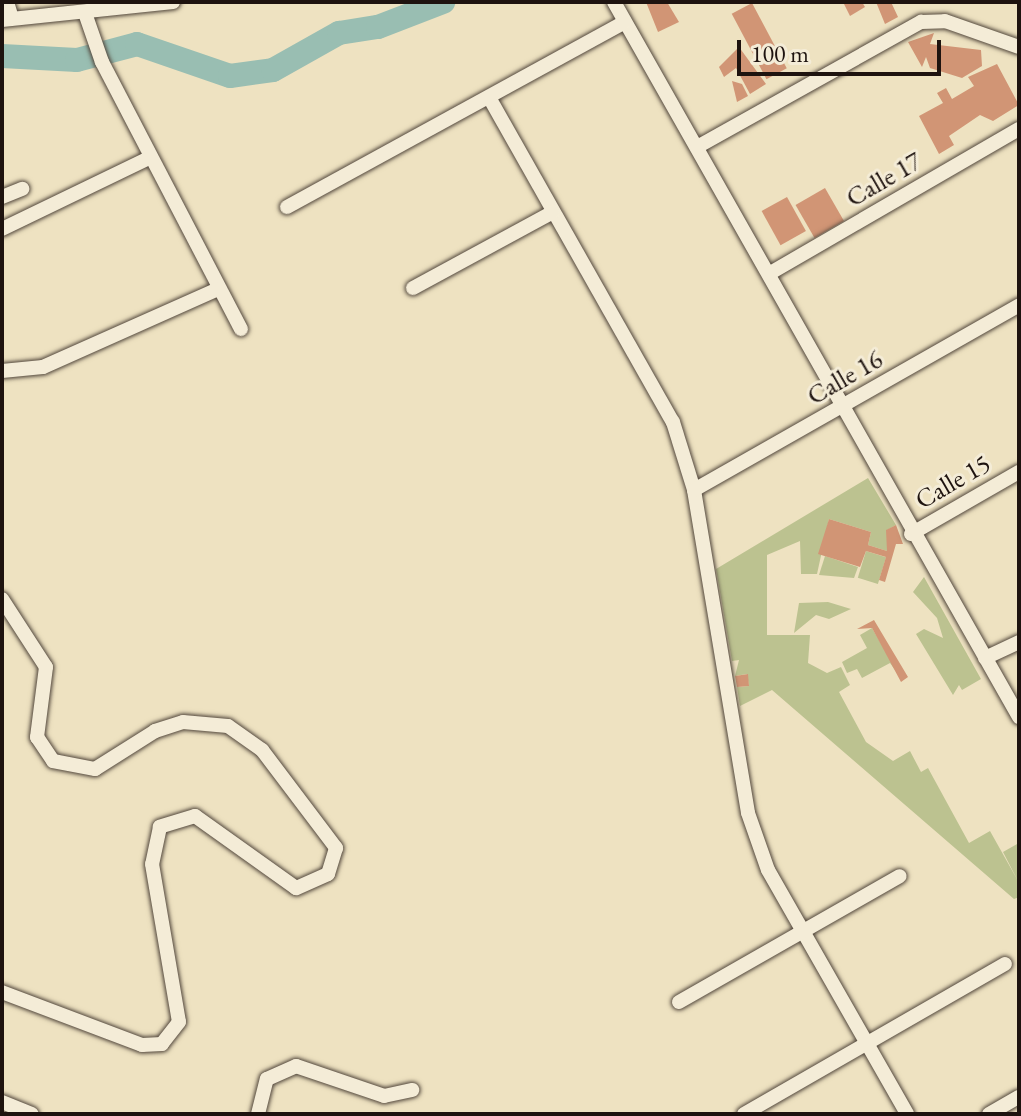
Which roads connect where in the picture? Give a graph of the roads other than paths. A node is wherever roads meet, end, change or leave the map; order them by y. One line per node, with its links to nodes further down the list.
1 (7, 2): 5 (street)
2 (173, 2): 4 (street)
3 (614, 2): 6 (street)
4 (85, 13): 5 (street); 11 (street)
5 (7, 19)
6 (625, 22): 8 (street); 10 (street)
7 (1019, 47): 10 (street)
8 (490, 99): 14 (street); 15 (street)
9 (1019, 129): 17 (street, Calle 17)
10 (697, 147): 17 (street)
11 (151, 157): 16 (street); 19 (street)
12 (22, 189): 13 (street)
13 (2, 197)
14 (287, 207)
15 (553, 212): 18 (street); 25 (street)
16 (2, 229)
17 (772, 272): 23 (street)
18 (413, 288)
19 (218, 289): 21 (street); 22 (street)
20 (1019, 305): 23 (street, Calle 16)
21 (241, 329)
22 (2, 371)
23 (845, 406): 25 (street, Calle 16); 26 (street)
24 (1019, 472): 26 (street, Calle 15)
25 (694, 490): 32 (street)
26 (911, 534): 29 (street)
27 (2, 599): 34 (street)
28 (1019, 642): 29 (street)
29 (985, 658): 30 (street)
30 (1019, 717)
31 (900, 876): 32 (street)
32 (803, 935): 35 (street); 36 (street)
33 (1005, 964): 36 (street)
34 (2, 992)
35 (679, 1002)
36 (867, 1043): 42 (street); 43 (street)
37 (412, 1090): 41 (street)
38 (1019, 1097): 44 (street)
39 (2, 1102): 40 (street)
40 (32, 1114)
41 (258, 1114)
42 (744, 1114)
43 (907, 1114)
44 (989, 1114)

